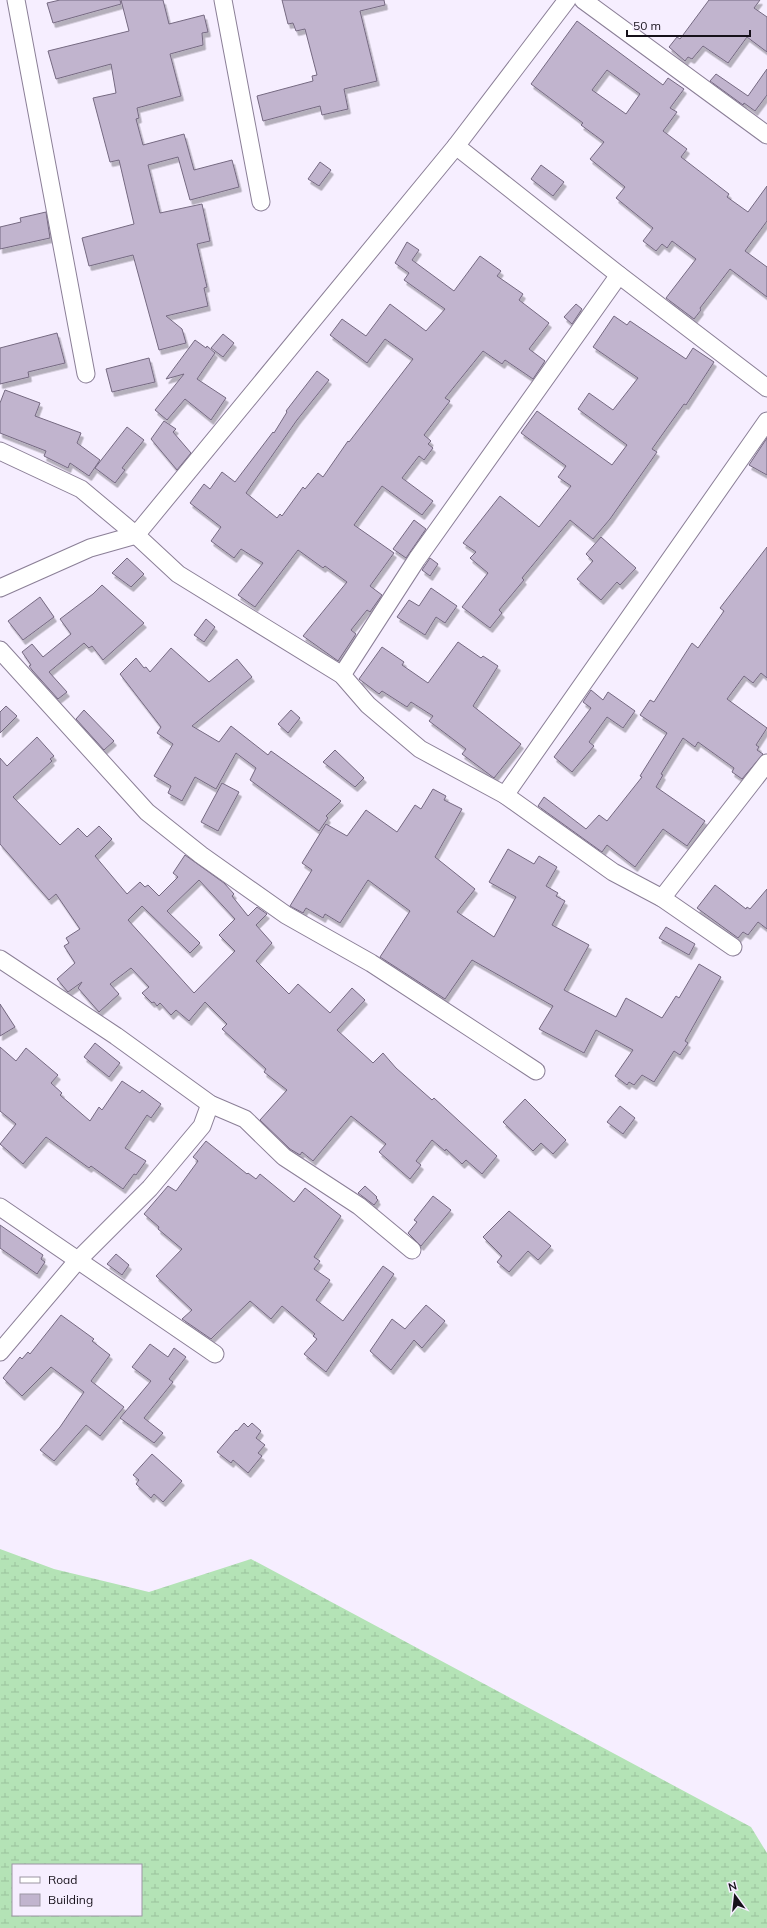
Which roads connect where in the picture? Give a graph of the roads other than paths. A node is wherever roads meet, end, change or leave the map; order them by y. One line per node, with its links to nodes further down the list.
1 (16, 0): 9 (street)
2 (223, 0): 7 (street)
3 (567, 0): 6 (street)
4 (583, 0): 5 (street)
5 (767, 135)
6 (456, 146): 8 (street); 13 (street)
7 (260, 202)
8 (619, 275): 10 (street); 16 (street)
9 (86, 374)
10 (767, 388)
11 (767, 421): 18 (street)
12 (0, 450): 13 (street)
13 (136, 536): 14 (street); 16 (street)
14 (0, 588)
15 (0, 650): 22 (street)
16 (342, 675): 18 (street)
17 (767, 763): 19 (street)
18 (505, 796): 19 (street)
19 (662, 898): 20 (street)
20 (733, 947)
21 (0, 959): 23 (street)
22 (536, 1071)
23 (210, 1104): 25 (street); 26 (street)
24 (0, 1207): 26 (street)
25 (412, 1250)
26 (78, 1260): 27 (street); 28 (street)
27 (0, 1352)
28 (214, 1354)

